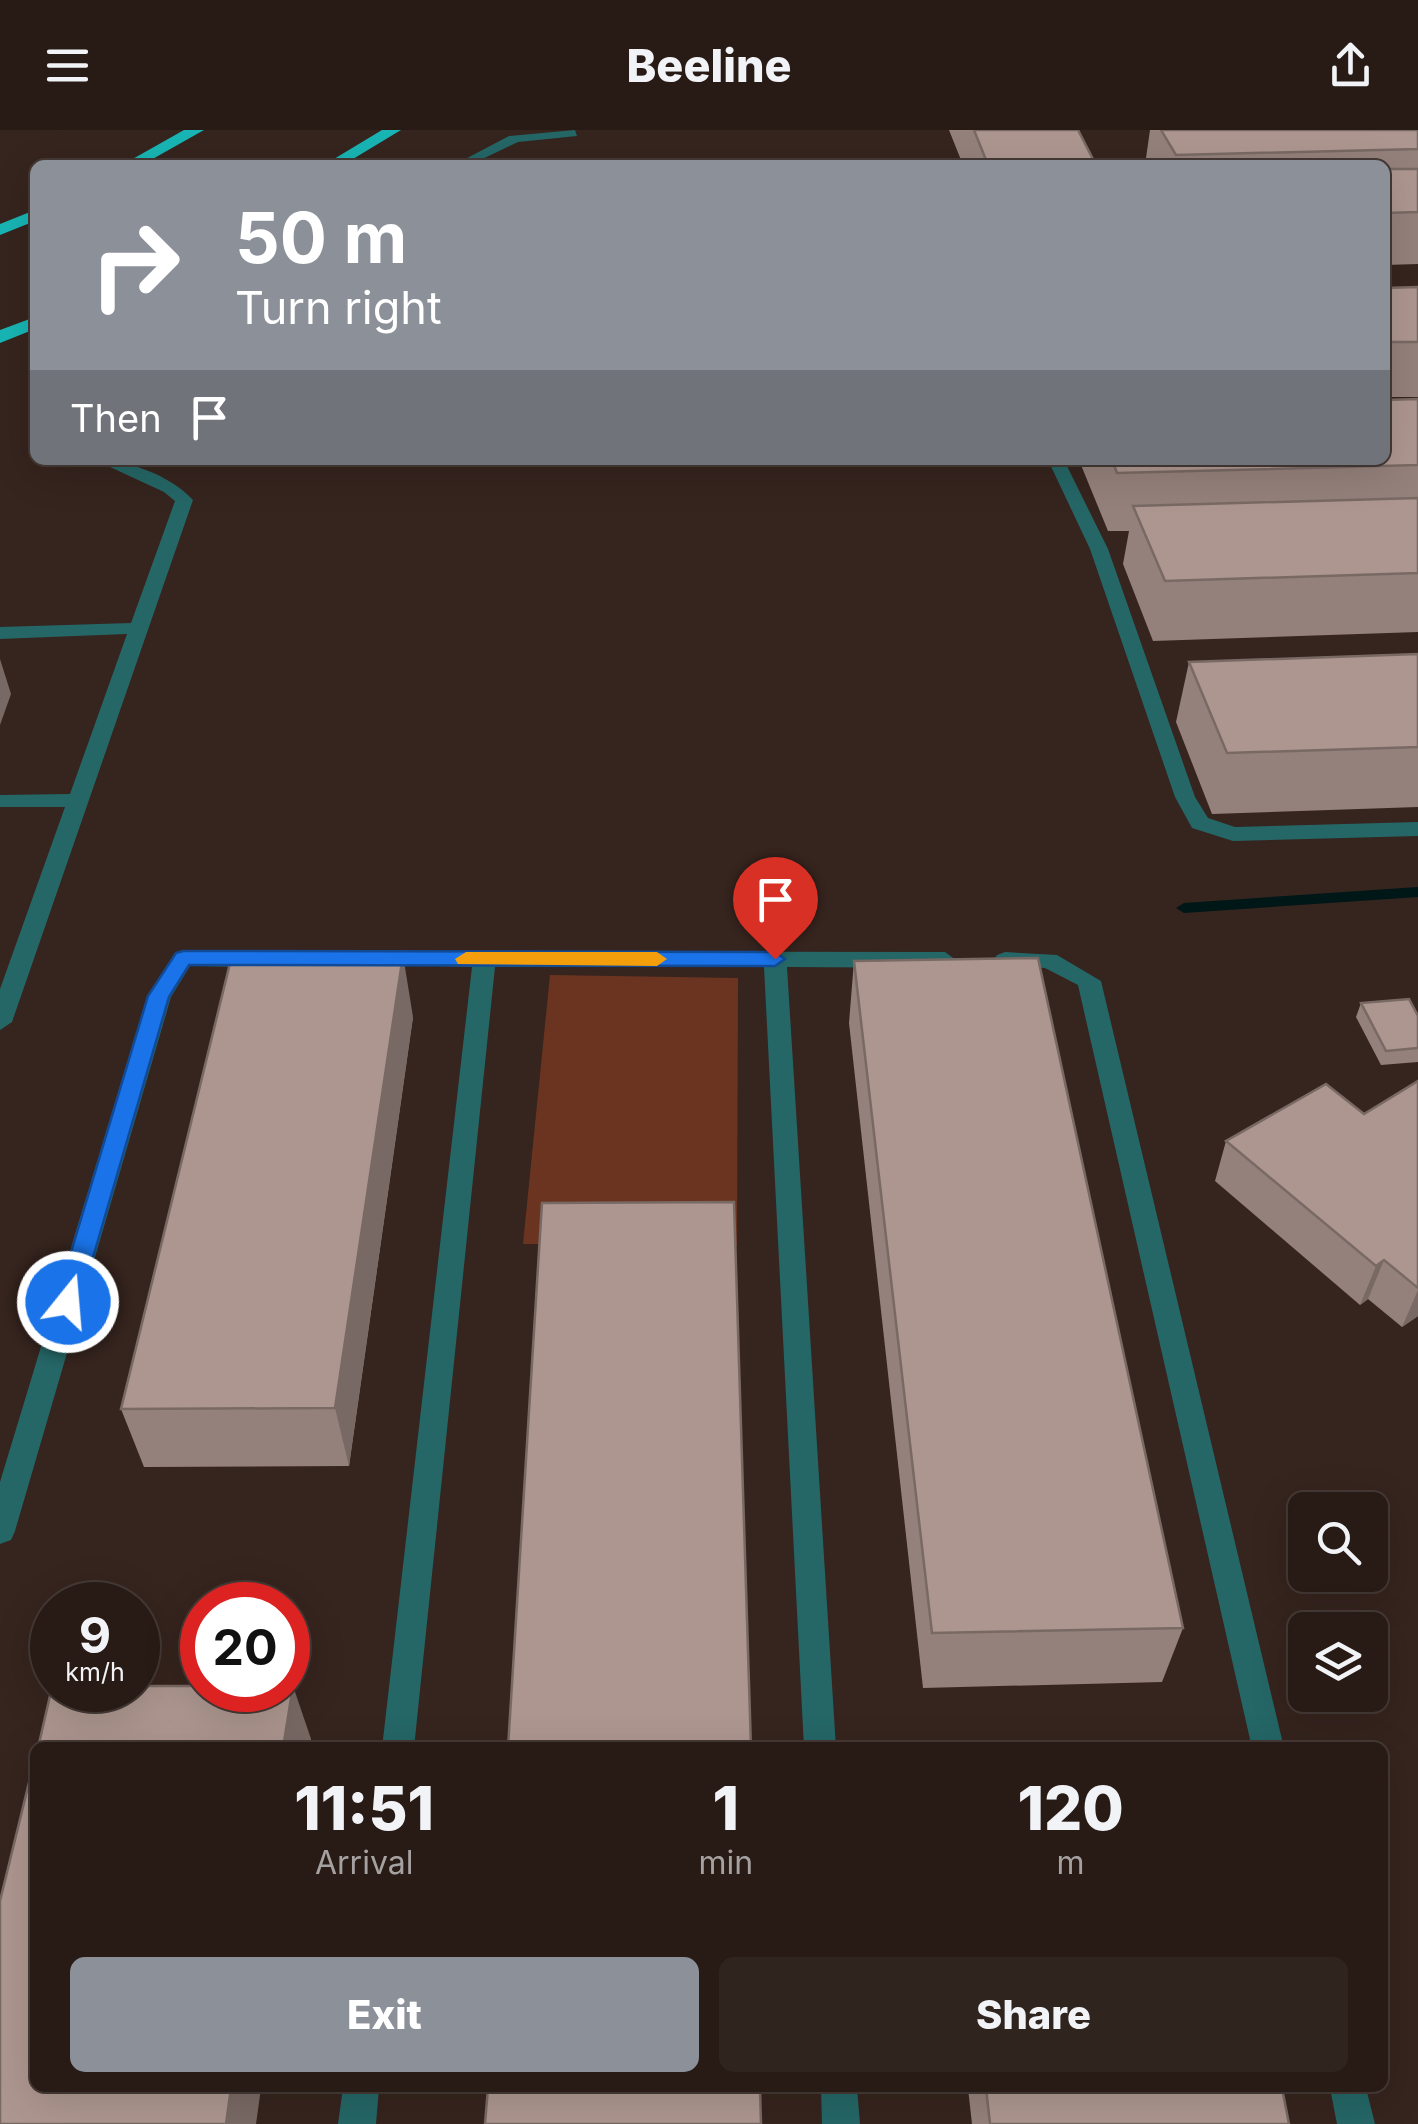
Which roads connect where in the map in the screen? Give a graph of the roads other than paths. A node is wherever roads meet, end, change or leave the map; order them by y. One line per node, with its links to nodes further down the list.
1 (196, 130): 4 (highway)
2 (394, 130): 5 (highway)
3 (572, 133): 6 (lane)
4 (139, 160)
5 (341, 160)
6 (470, 160)
7 (30, 218): 8 (highway)
8 (0, 230)
9 (28, 325): 10 (highway)
10 (0, 340)
11 (115, 465): 13 (lane)
12 (1058, 465): 17 (lane)
13 (140, 628): 14 (lane); 15 (lane)
14 (0, 633)
15 (79, 800): 16 (lane); 22 (lane)
16 (0, 801)
17 (1418, 829)
18 (296, 958): 23 (lane)
19 (352, 959): 20 (lane)
20 (484, 959): 21 (lane); 24 (lane)
21 (775, 959): 25 (lane); 26 (lane)
22 (0, 1022)
23 (0, 1531)
24 (399, 1742)
25 (820, 1742)
26 (1267, 1742)
27 (361, 2092): 30 (lane)
28 (839, 2092): 31 (lane)
29 (1349, 2092): 32 (lane)
30 (357, 2124)
31 (841, 2124)
32 (1356, 2124)

